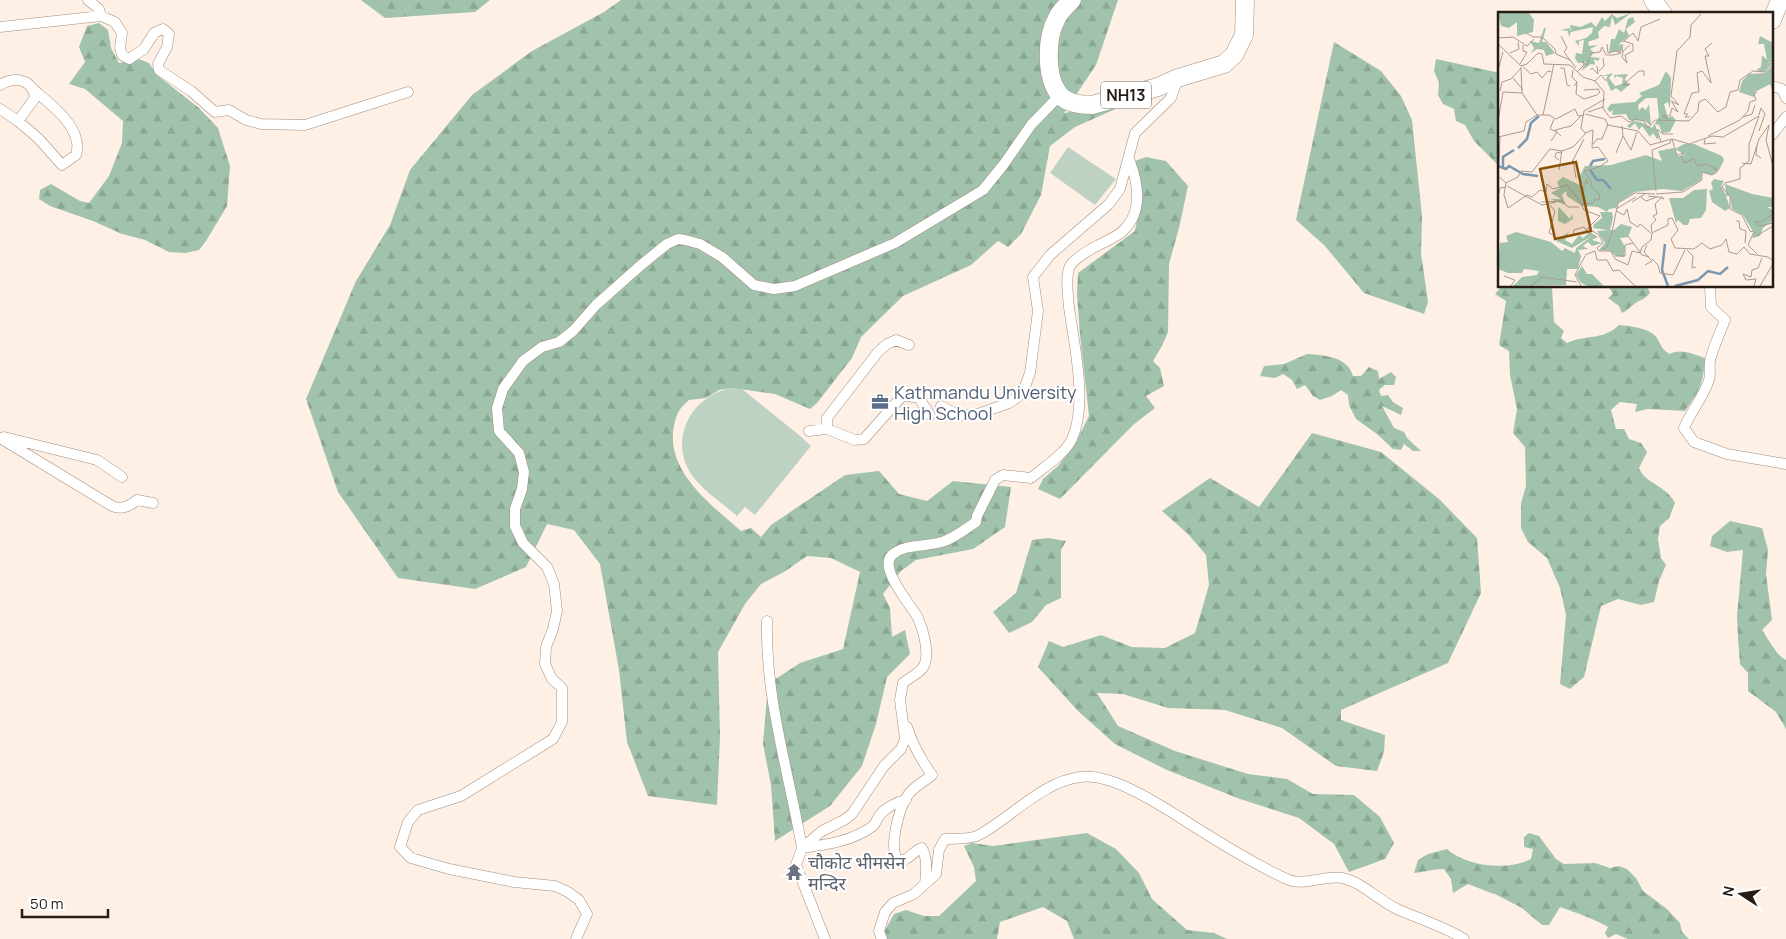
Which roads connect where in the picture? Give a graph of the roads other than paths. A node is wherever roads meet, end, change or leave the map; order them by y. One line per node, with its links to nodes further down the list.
1 (88, 0): 8 (street)
2 (1072, 0): 15 (highway)
3 (1245, 0): 10 (highway, NH13)
4 (1653, 0): 6 (highway)
5 (1780, 0): 7 (highway)
6 (1662, 12)
7 (1774, 15)
8 (100, 16): 9 (street); 14 (street)
9 (0, 27)
10 (1178, 78): 15 (highway, NH13); 21 (street)
11 (0, 85): 13 (street)
12 (1774, 87): 16 (street)
13 (34, 90): 19 (street); 19 (street)
14 (408, 92)
15 (1060, 95): 37 (street)
16 (1786, 98)
17 (0, 109): 19 (street)
18 (1786, 117): 20 (street)
19 (18, 121)
20 (1774, 133)
21 (1129, 159): 24 (street); 33 (street)
22 (1710, 288): 29 (street)
23 (909, 345): 26 (street)
24 (941, 406)
25 (930, 415): 26 (street)
26 (826, 429): 27 (street)
27 (809, 431)
28 (0, 437): 30 (street); 31 (street)
29 (1786, 464)
30 (122, 477)
31 (153, 503)
32 (767, 621): 35 (street)
33 (901, 709): 34 (street); 35 (street)
34 (906, 800): 35 (street); 36 (street)
35 (802, 848): 38 (street)
36 (924, 884): 39 (street); 40 (street)
37 (576, 939)
38 (825, 939)
39 (882, 939)
40 (1464, 939)

